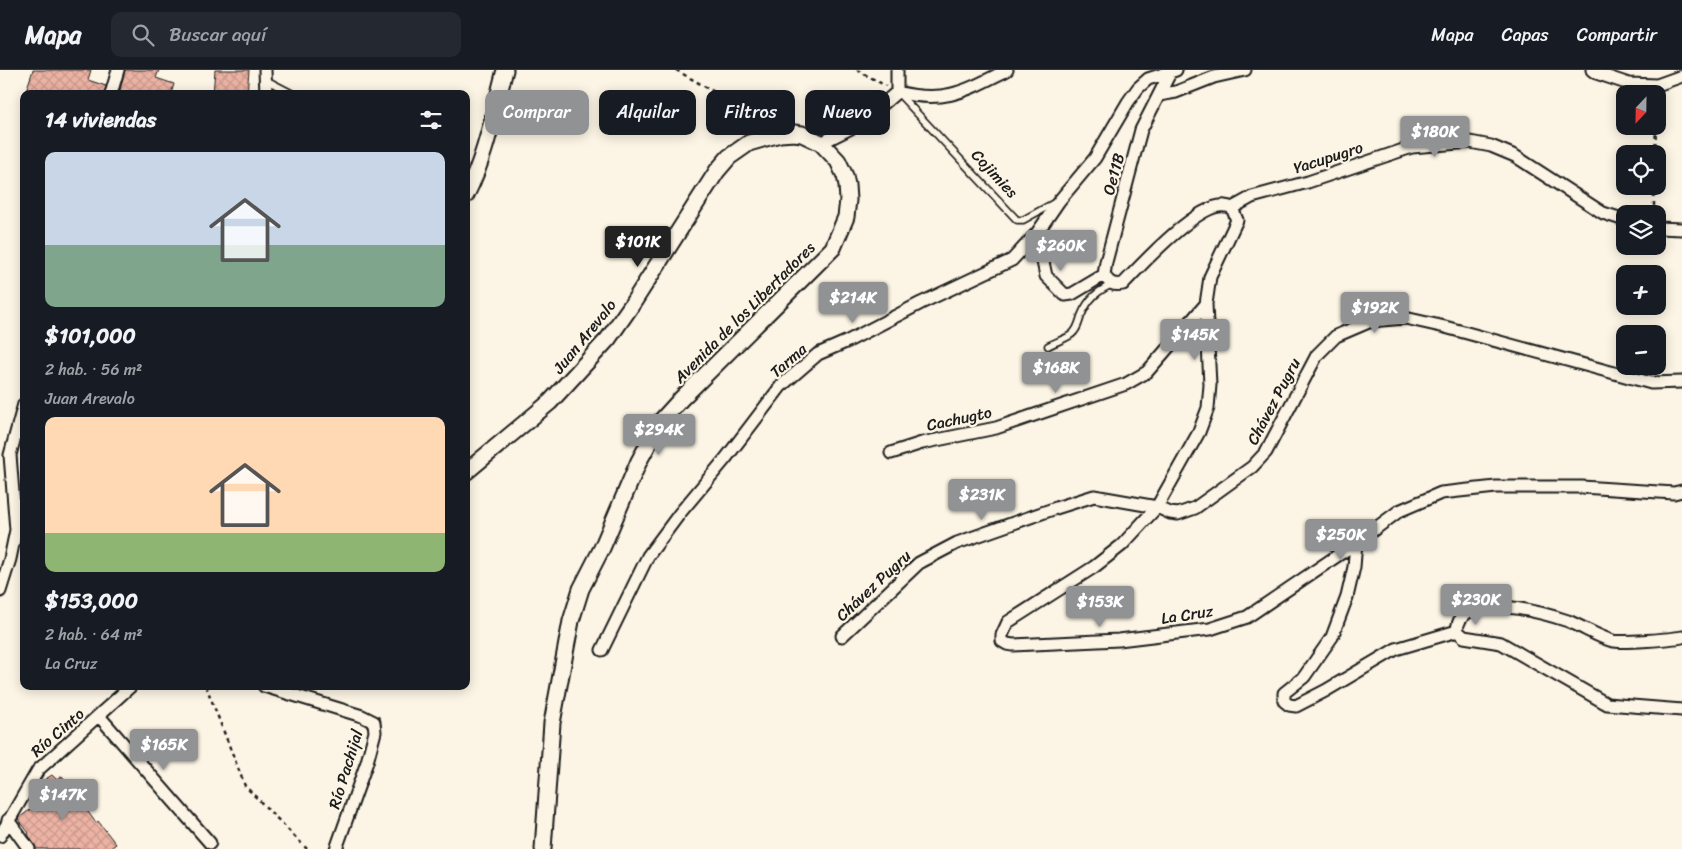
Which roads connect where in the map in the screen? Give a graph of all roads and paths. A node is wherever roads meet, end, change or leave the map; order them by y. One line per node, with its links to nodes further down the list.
1 (118, 70): 12 (street)
2 (505, 70): 20 (street)
3 (676, 70): 15 (path)
4 (857, 70): 16 (path)
5 (897, 70): 16 (street)
6 (1007, 70): 16 (street)
7 (1245, 70): 17 (street)
8 (1592, 70): 11 (street)
9 (1173, 71): 17 (street, Oe11B); 21 (street, Tarma)
10 (265, 75): 13 (street); 14 (lane)
11 (1682, 76)
12 (113, 90)
13 (266, 90)
14 (287, 90)
15 (711, 90)
16 (897, 92): 19 (street); 21 (lane, Cojimies)
17 (1159, 95): 27 (street, Oe11B)
18 (769, 137): 19 (street, Juan Arevalo); 34 (street, Juan Arevalo)
19 (821, 143): 54 (street, Avenida de los Libertadores)
20 (470, 187)
21 (1059, 200): 26 (street, Tarma)
22 (1232, 208): 23 (street, Yacupugro); 28 (street, Yacupugro); 29 (street)
23 (1616, 218)
24 (1666, 228): 25 (street)
25 (1682, 229)
26 (1036, 233): 27 (street); 42 (street, Tarma)
27 (1104, 275): 28 (street)
28 (1113, 284): 30 (lane)
29 (1206, 304): 33 (street, Cachugto); 36 (street)
30 (1048, 346)
31 (1682, 382): 36 (street, Chávez Pugru)
32 (20, 419): 38 (street)
33 (891, 453)
34 (470, 469)
35 (1682, 491): 37 (street)
36 (1157, 506): 37 (street, La Cruz); 40 (street, Chávez Pugru)
37 (1356, 543): 39 (street)
38 (0, 591)
39 (1456, 631): 41 (street); 46 (street)
40 (842, 636)
41 (1682, 637)
42 (602, 650)
43 (127, 690): 47 (street, Río Cinto)
44 (208, 690): 52 (path)
45 (276, 690): 53 (street, Río Pachijal)
46 (1682, 710)
47 (98, 716): 48 (street, Río Cinto); 50 (street)
48 (8, 820): 49 (street, Río Cinto); 51 (street)
49 (0, 836)
50 (210, 843)
51 (29, 849)
52 (307, 849)
53 (336, 849)
54 (543, 849)

